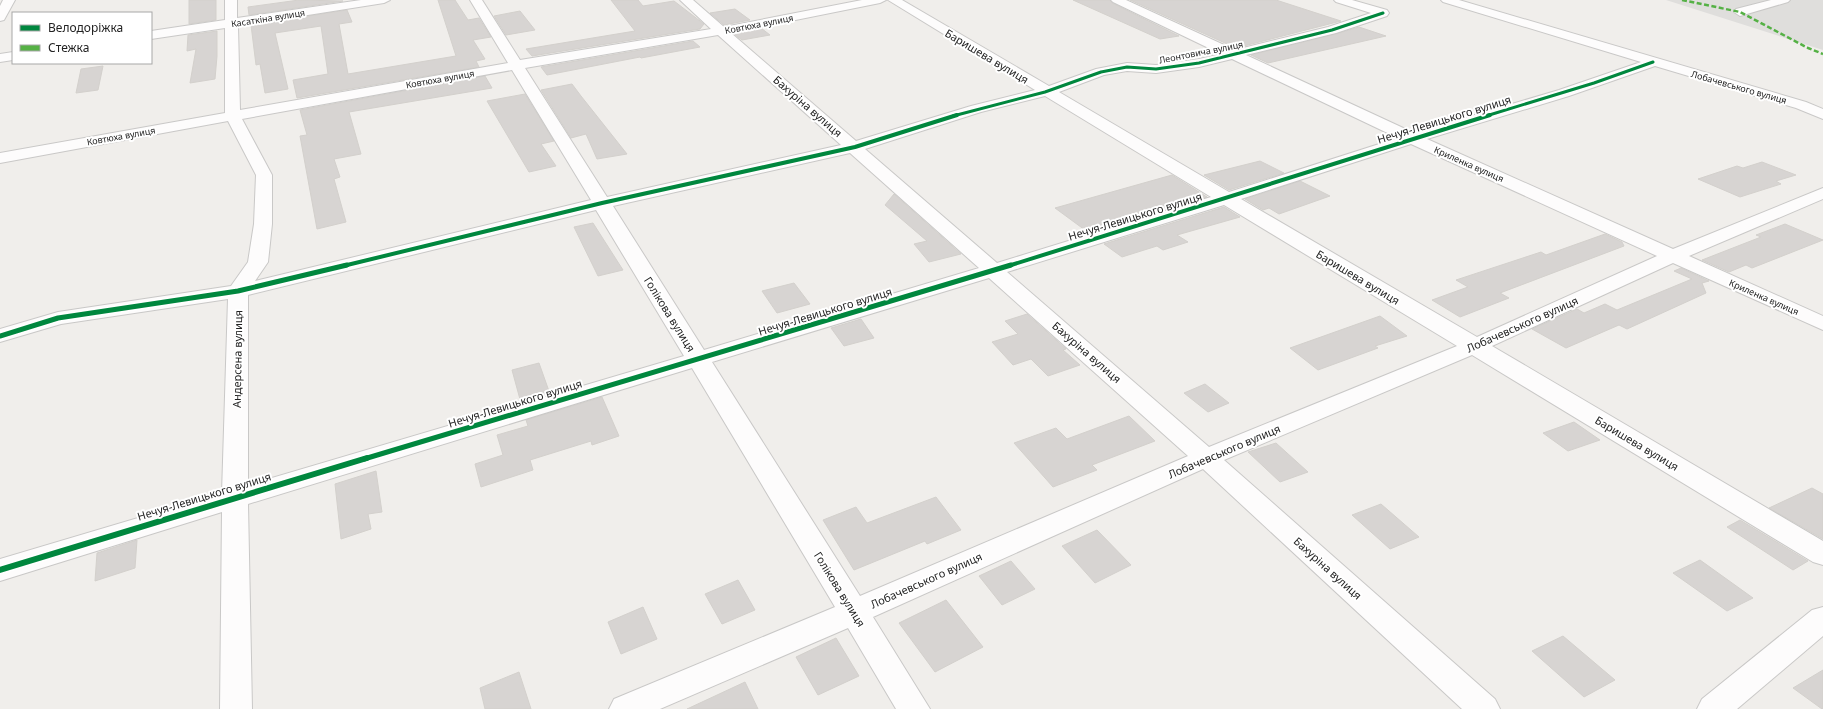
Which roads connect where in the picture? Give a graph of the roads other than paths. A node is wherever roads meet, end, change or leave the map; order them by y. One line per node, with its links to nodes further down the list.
1 (9, 0): 15 (street)
2 (231, 0): 16 (street)
3 (384, 0): 16 (street, Касаткіна вулиця)
4 (476, 0): 23 (street, Голікова вулиця)
5 (686, 0): 17 (street, Бахуріна вулиця)
6 (880, 0): 17 (street, Ковтюха вулиця)
7 (894, 0): 24 (street, Баришева вулиця)
8 (1117, 0): 19 (street, Криленка вулиця)
9 (1340, 0): 14 (street)
10 (1389, 0): 14 (street)
11 (1447, 0): 22 (street, Лобачевського вулиця)
12 (1784, 0): 13 (street)
13 (1740, 12)
14 (1383, 13): 19 (street, Леонтовича вулиця)
15 (0, 16)
16 (230, 23): 18 (street, Касаткіна вулиця); 26 (street)
17 (721, 31): 23 (street, Ковтюха вулиця); 28 (street, Бахуріна вулиця)
18 (152, 35)
19 (1234, 55): 24 (street, Леонтовича вулиця); 27 (street, Криленка вулиця)
20 (12, 56): 21 (street)
21 (0, 58)
22 (1653, 62): 25 (street, Лобачевського вулиця); 27 (street, Нечуя-Левицького вулиця)
23 (517, 66): 26 (street, Ковтюха вулиця); 32 (street, Голікова вулиця)
24 (1045, 92): 28 (street, Леонтовича вулиця); 31 (street, Баришева вулиця)
25 (1823, 115)
26 (233, 116): 29 (street, Ковтюха вулиця); 35 (street)
27 (1412, 138): 31 (street, Нечуя-Левицького вулиця); 33 (street, Криленка вулиця)
28 (855, 147): 32 (street, Леонтовича вулиця); 34 (street, Бахуріна вулиця)
29 (0, 158)
30 (1823, 193): 33 (street, Лобачевського вулиця)
31 (1226, 199): 34 (street, Нечуя-Левицького вулиця); 38 (street, Баришева вулиця)
32 (602, 204): 35 (street, Леонтовича вулиця); 39 (street, Голікова вулиця)
33 (1673, 256): 36 (street, Криленка вулиця); 38 (street, Лобачевського вулиця)
34 (994, 270): 39 (street, Нечуя-Левицького вулиця); 40 (street, Бахуріна вулиця)
35 (238, 291): 37 (street, Леонтовича вулиця); 41 (street, Андерсена вулиця)
36 (1823, 324)
37 (0, 336)
38 (1474, 346): 40 (street, Лобачевського вулиця); 42 (street, Баришева вулиця)
39 (698, 359): 41 (street, Нечуя-Левицького вулиця); 44 (street, Голікова вулиця)
40 (1206, 458): 44 (street, Лобачевського вулиця); 49 (street, Бахуріна вулиця)
41 (235, 497): 43 (street, Нечуя-Левицького вулиця); 46 (street, Андерсена вулиця)
42 (1823, 554)
43 (0, 570)
44 (854, 612): 47 (street, Лобачевського вулиця); 48 (street, Голікова вулиця)
45 (1823, 619): 50 (street)
46 (236, 709)
47 (625, 709)
48 (914, 709)
49 (1484, 709)
50 (1713, 709)

